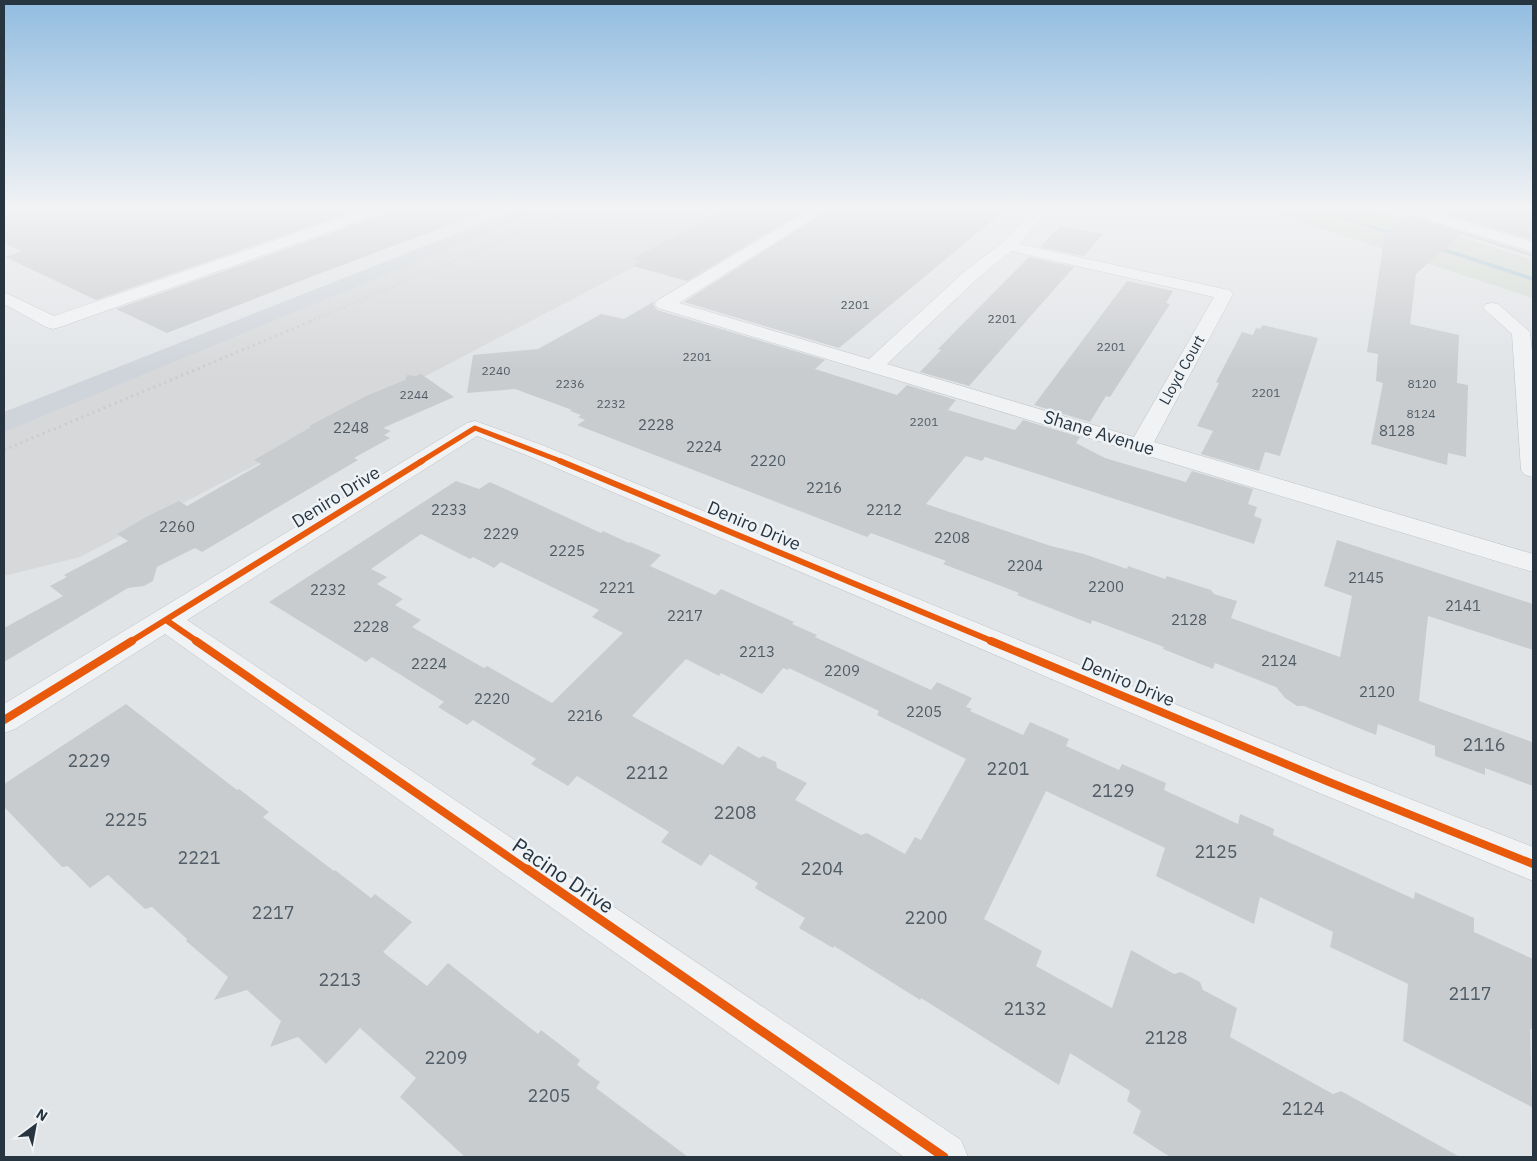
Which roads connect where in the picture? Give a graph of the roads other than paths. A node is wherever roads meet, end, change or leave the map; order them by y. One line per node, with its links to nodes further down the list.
1 (225, 263): 5 (street)
2 (731, 263): 7 (street, Shane Avenue)
3 (986, 263): 7 (street)
4 (1085, 263): 8 (street, Lloyd Court)
5 (4, 297)
6 (1492, 308): 9 (street)
7 (874, 365): 8 (street, Shane Avenue)
8 (1141, 445): 10 (street, Shane Avenue)
9 (1533, 470)
10 (1533, 563)
11 (166, 620): 12 (street, Deniro Drive); 13 (street, Deniro Drive); 14 (street, Pacino Drive)
12 (4, 720)
13 (1533, 864)
14 (944, 1157)

